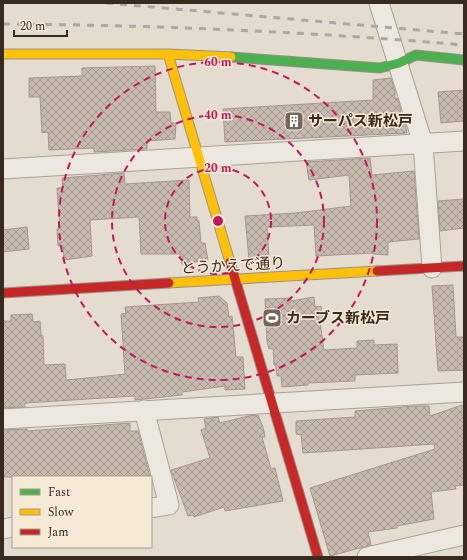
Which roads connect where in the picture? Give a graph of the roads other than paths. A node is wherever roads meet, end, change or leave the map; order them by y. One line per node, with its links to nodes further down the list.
1 (379, 3): 5 (street)
2 (3, 54): 3 (street)
3 (168, 54): 5 (street); 8 (street)
4 (464, 60): 5 (street)
5 (399, 63): 7 (street)
6 (464, 141): 7 (street)
7 (423, 144): 8 (street); 11 (street)
8 (198, 157): 9 (street); 12 (street)
9 (3, 169)
10 (464, 266): 11 (street, とうかえで通り)
11 (432, 268): 12 (street, とうかえで通り)
12 (234, 280): 13 (street, とうかえで通り); 15 (street)
13 (3, 293)
14 (464, 392): 15 (street)
15 (271, 404): 16 (street); 20 (street)
16 (144, 410): 17 (street); 18 (street)
17 (3, 419)
18 (152, 508)
19 (464, 534): 21 (street)
20 (318, 557)
21 (367, 557)

